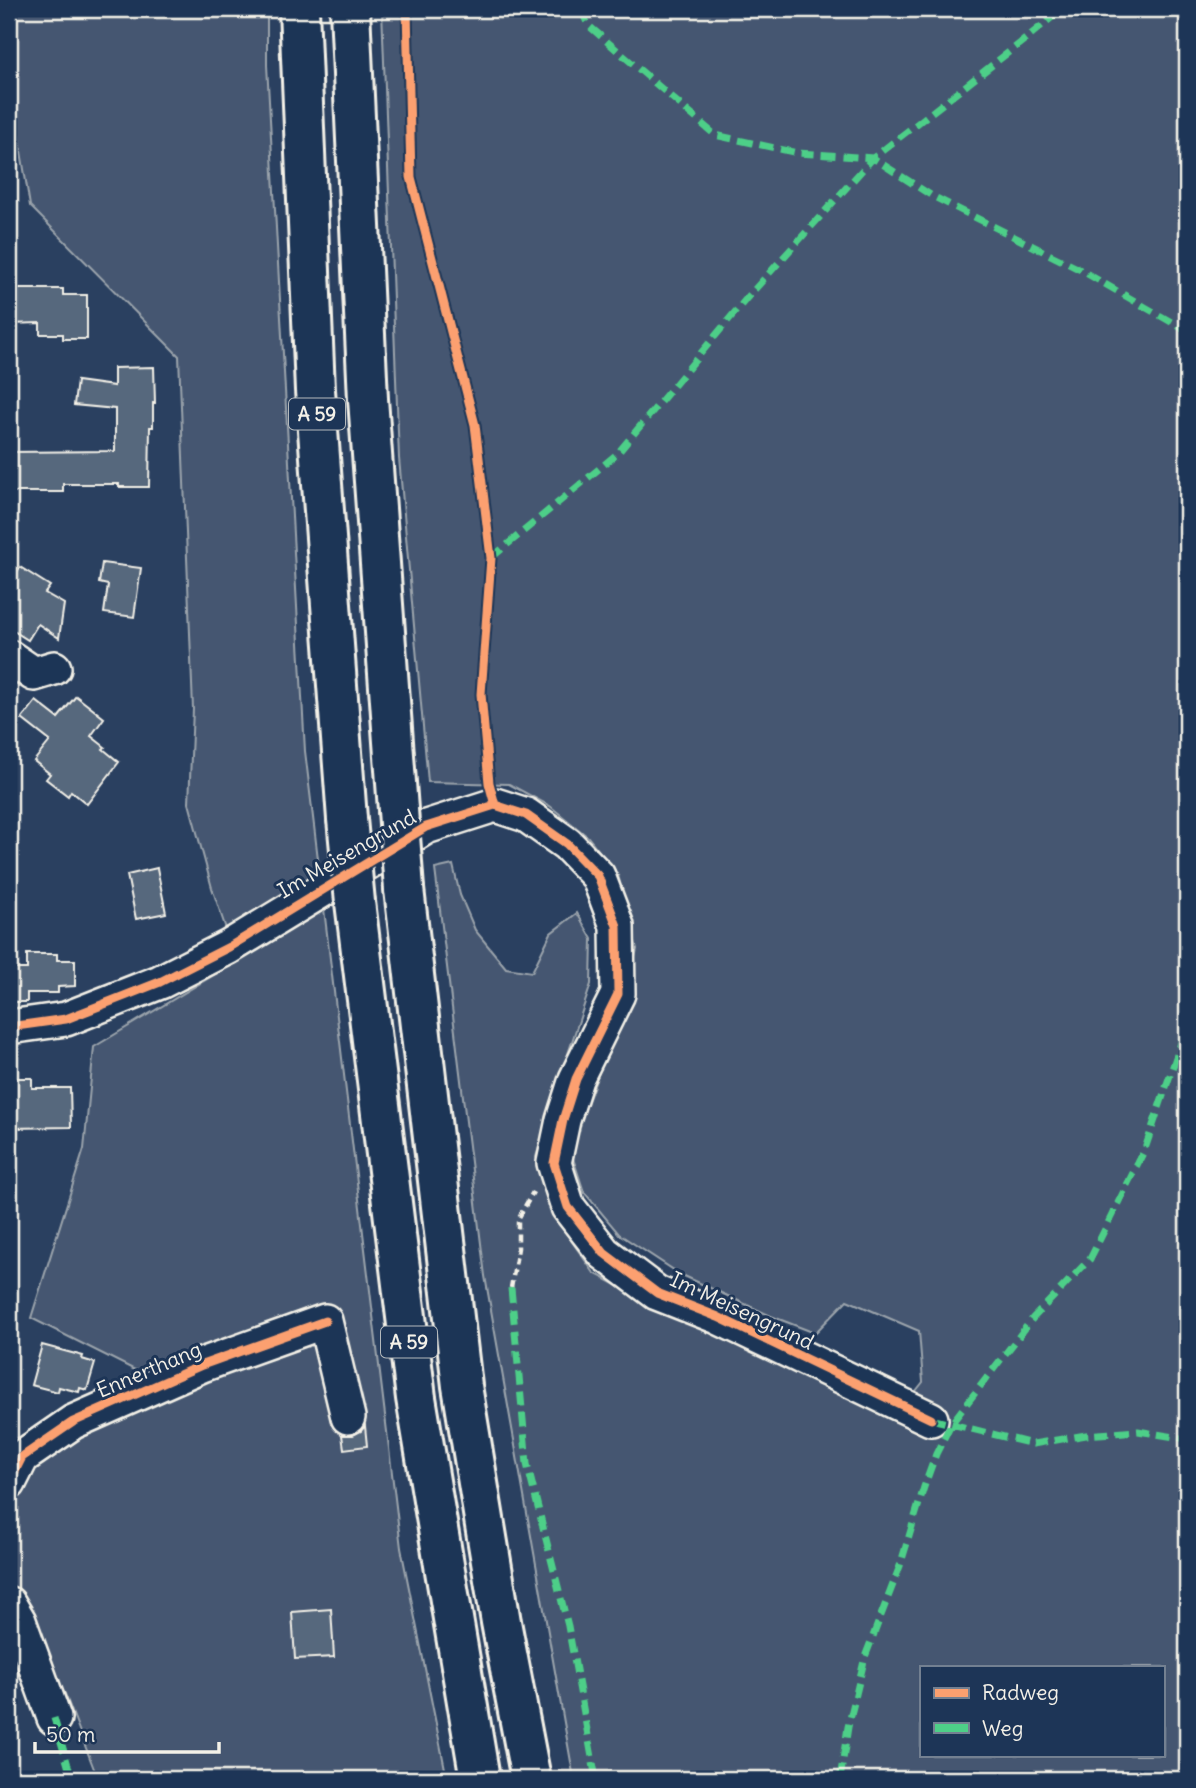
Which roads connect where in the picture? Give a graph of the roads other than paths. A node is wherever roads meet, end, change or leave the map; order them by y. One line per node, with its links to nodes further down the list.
1 (299, 9): 11 (highway, A 59, bridge)
2 (350, 9): 12 (highway, A 59, bridge)
3 (9, 657): 4 (street)
4 (54, 668)
5 (9, 1027): 7 (street, Im Meisengrund)
6 (348, 1417): 8 (street, Ennerthang)
7 (931, 1419)
8 (9, 1483)
9 (9, 1604): 10 (street)
10 (54, 1718)
11 (480, 1779)
12 (531, 1779)

